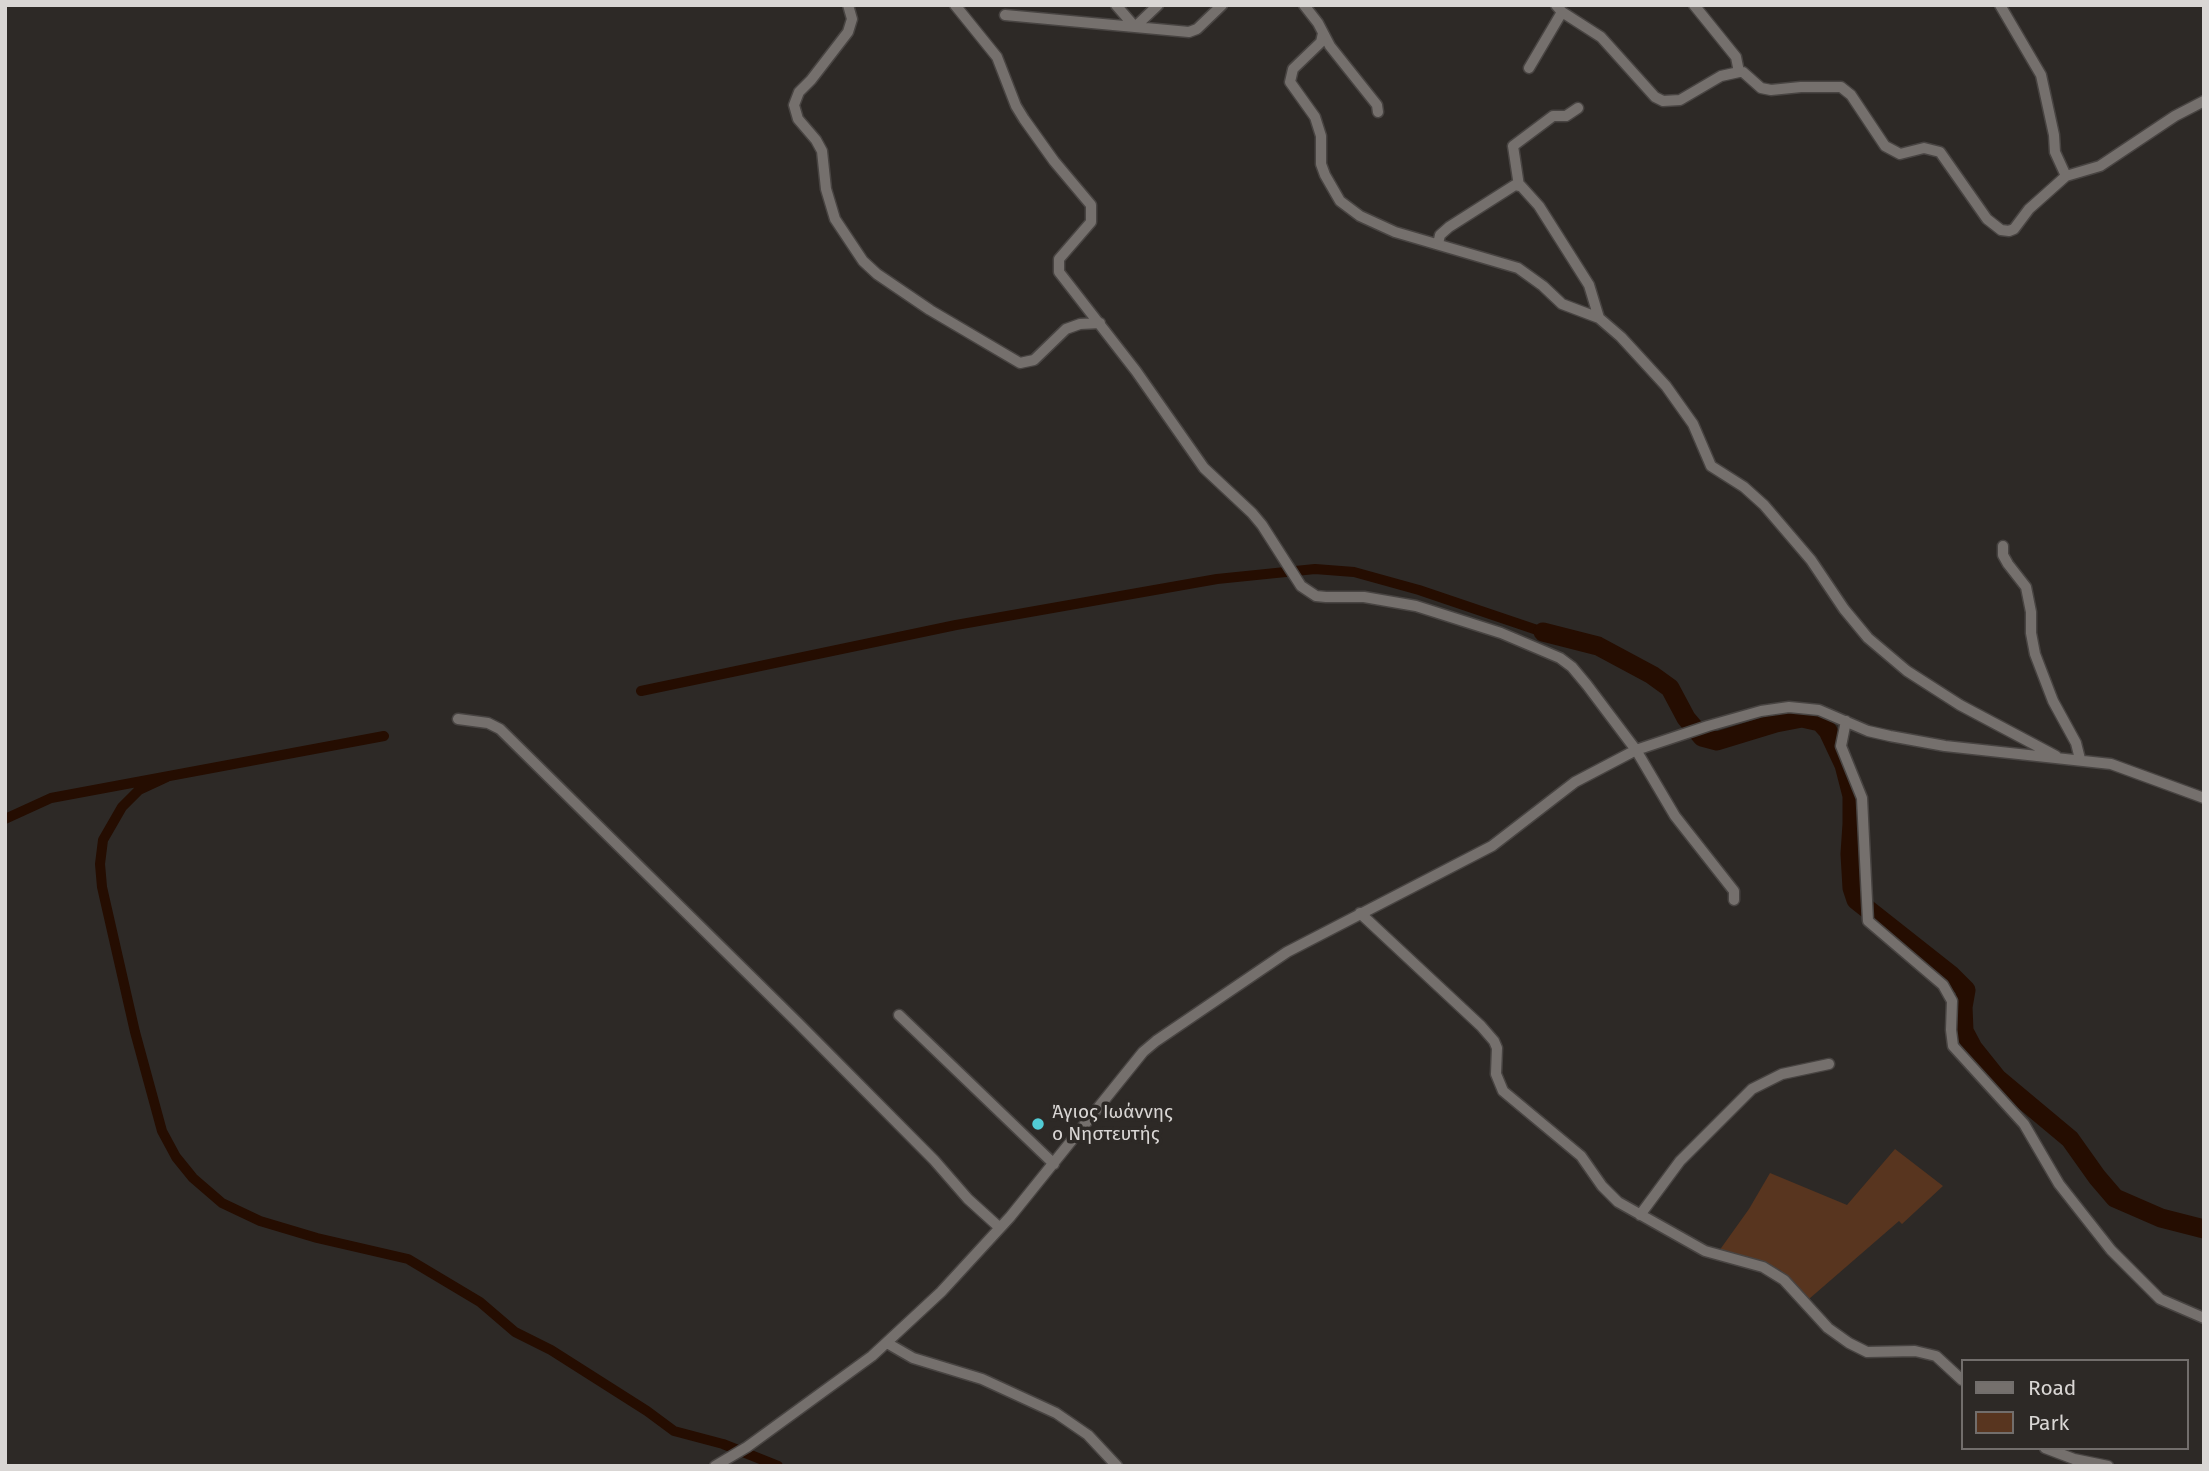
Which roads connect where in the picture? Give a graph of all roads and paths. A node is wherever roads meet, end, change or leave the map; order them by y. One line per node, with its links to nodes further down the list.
1 (848, 5): 22 (street)
2 (955, 5): 22 (street)
3 (1116, 5): 11 (street)
4 (1158, 5): 11 (street)
5 (1222, 5): 11 (street)
6 (1304, 5): 12 (street)
7 (1694, 5): 14 (street)
8 (2000, 5): 18 (street)
9 (1559, 9): 13 (street); 14 (street)
10 (1004, 15): 11 (street)
11 (1135, 27)
12 (1323, 33): 17 (street); 20 (street)
13 (1529, 68)
14 (1739, 72): 18 (street)
15 (2204, 101): 18 (street)
16 (1578, 108): 19 (street)
17 (1378, 112)
18 (2066, 176)
19 (1519, 186): 20 (street); 21 (street)
20 (1437, 244): 21 (street)
21 (1600, 318): 27 (street)
22 (1100, 323): 26 (street)
23 (2003, 546): 28 (street)
24 (458, 719): 36 (street)
25 (1846, 721): 26 (street); 27 (street); 37 (street)
26 (1636, 750): 30 (street); 31 (street)
27 (2057, 757): 28 (street)
28 (2080, 759): 29 (street)
29 (2204, 798)
30 (1734, 900)
31 (1360, 913): 34 (street); 35 (street)
32 (899, 1015): 34 (street)
33 (1829, 1064): 35 (street)
34 (1054, 1164): 36 (street)
35 (1640, 1215): 39 (street)
36 (1000, 1228): 38 (street)
37 (2204, 1318)
38 (887, 1343): 41 (street); 42 (street)
39 (1960, 1378)
40 (2050, 1450): 43 (street)
41 (715, 1466)
42 (1117, 1466)
43 (2108, 1466)

